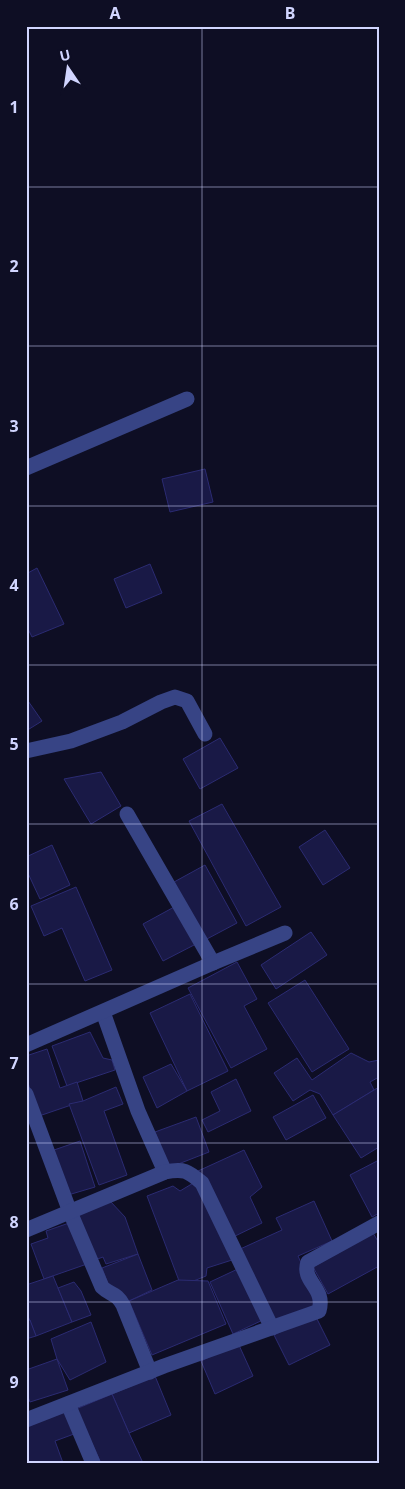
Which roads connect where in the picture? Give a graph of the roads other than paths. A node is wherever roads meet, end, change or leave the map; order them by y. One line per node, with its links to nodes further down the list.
1 (187, 399): 2 (street)
2 (26, 468)
3 (205, 734): 4 (street)
4 (26, 751)
5 (126, 814): 7 (street)
6 (285, 934): 7 (street)
7 (214, 963): 8 (street)
8 (103, 1012): 9 (street); 11 (street)
9 (26, 1045)
10 (26, 1094): 12 (street)
11 (165, 1172): 12 (street); 15 (street)
12 (70, 1212): 14 (street); 16 (street)
13 (379, 1223): 15 (street)
14 (26, 1230)
15 (272, 1328): 16 (street)
16 (150, 1372): 17 (street)
17 (68, 1404): 18 (street); 19 (street)
18 (26, 1420)
19 (93, 1463)

